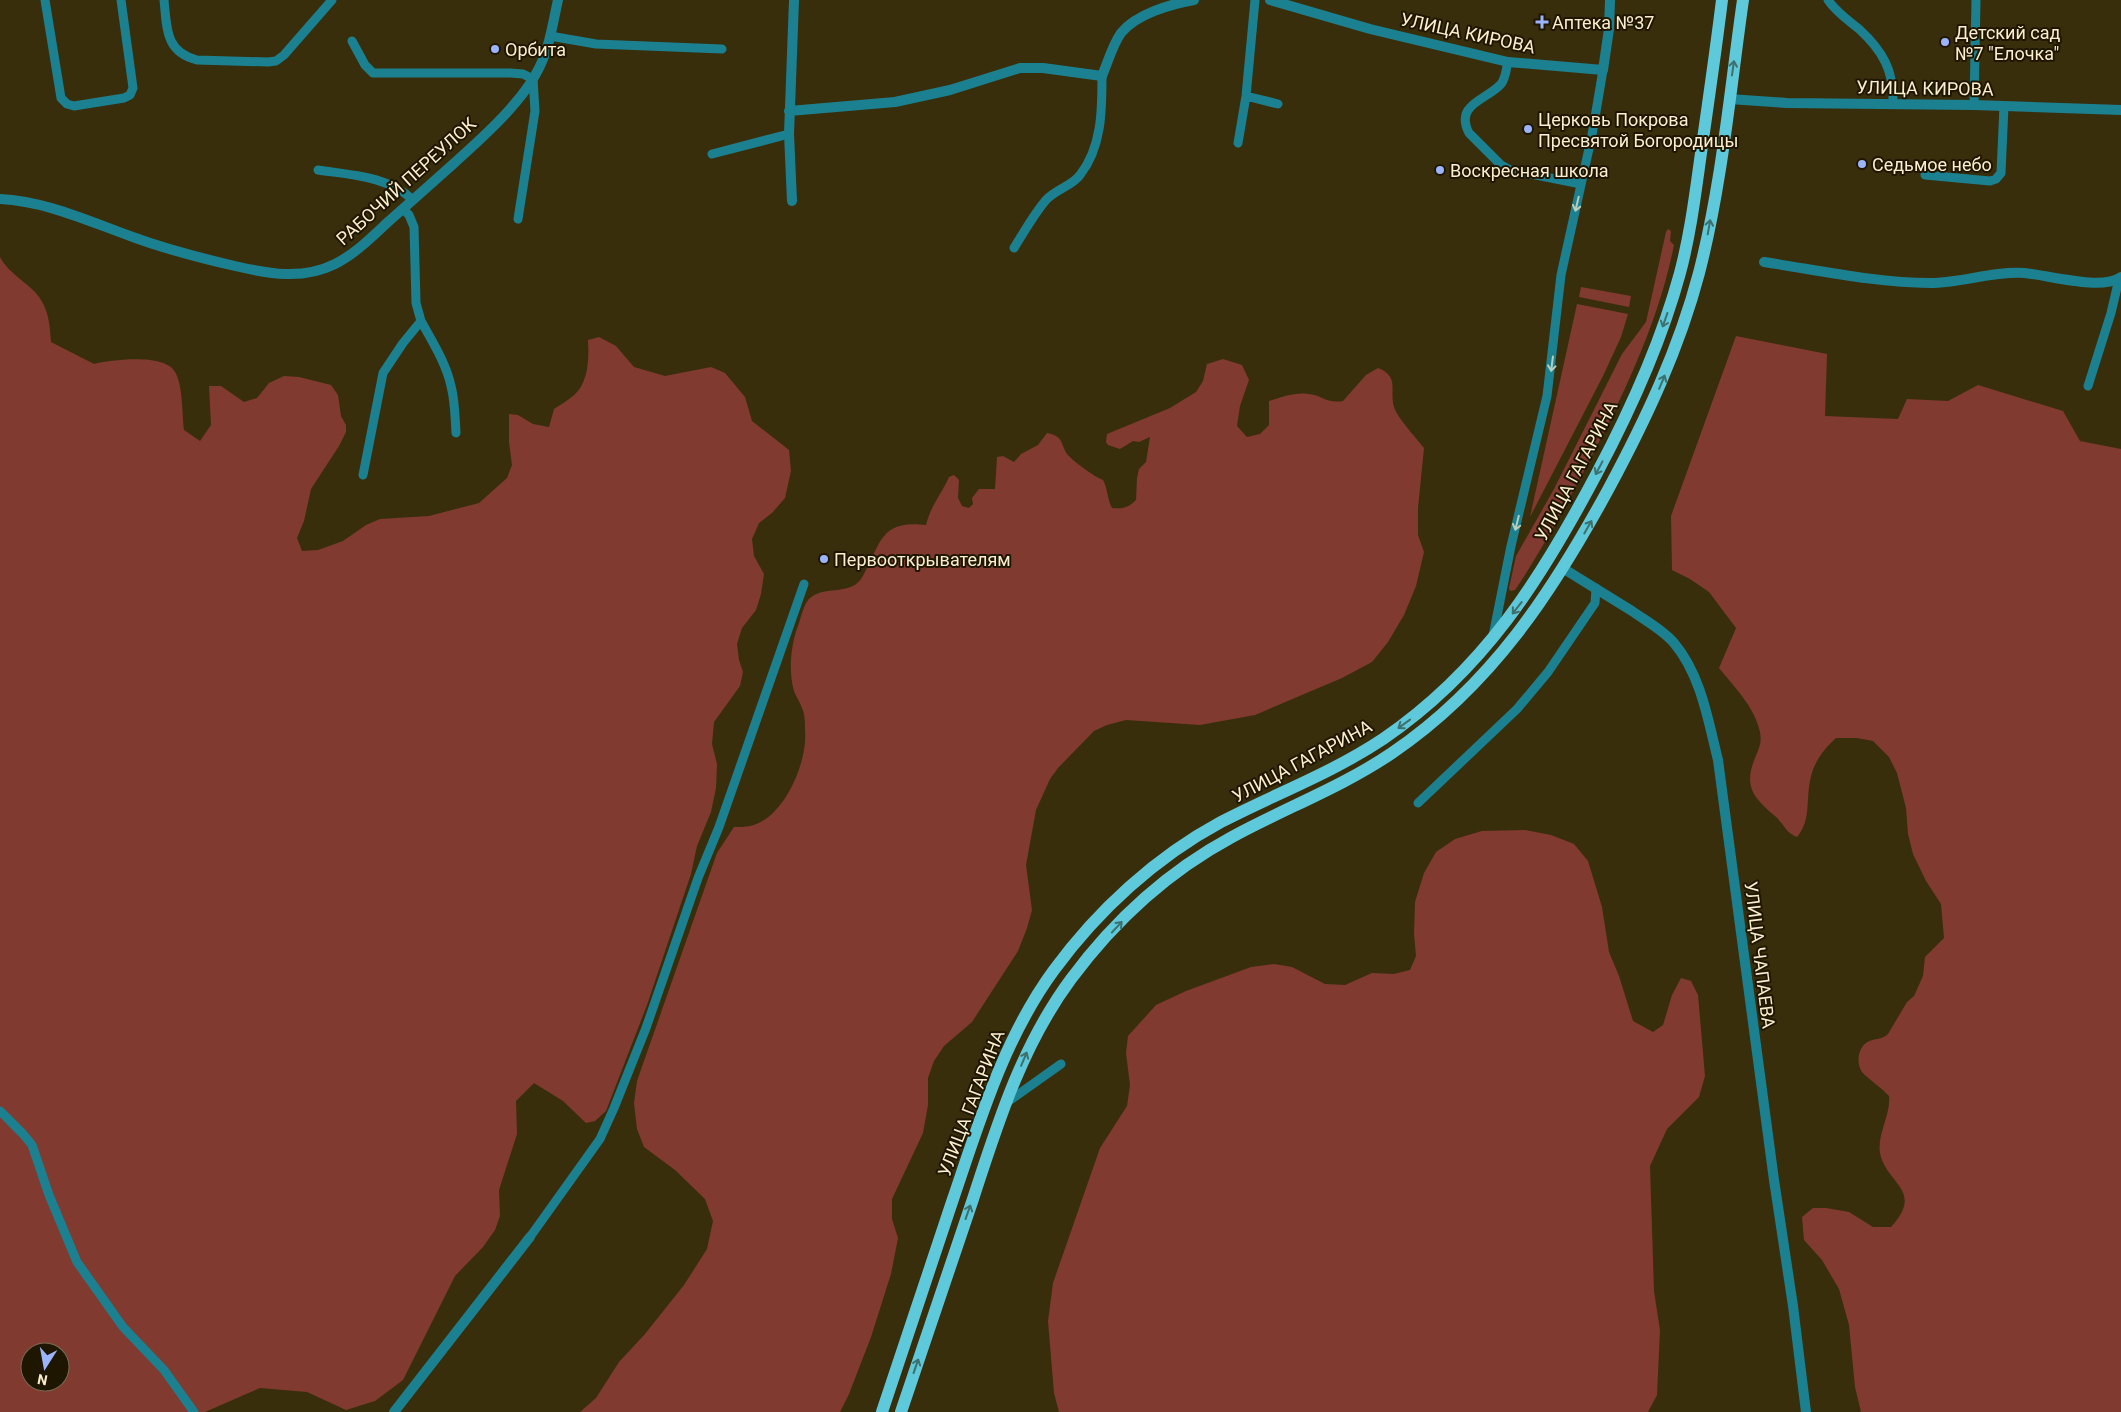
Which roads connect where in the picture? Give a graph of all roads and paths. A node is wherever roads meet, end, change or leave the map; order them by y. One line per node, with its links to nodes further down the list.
1 (45, 0): 2 (lane)
2 (121, 0)
3 (164, 0): 4 (lane)
4 (332, 0)
5 (558, 0): 15 (street, РАБОЧИЙ ПЕРЕУЛОК)
6 (794, 0): 29 (street)
7 (1194, 0): 20 (street)
8 (1255, 0): 22 (lane)
9 (1270, 0): 18 (street, УЛИЦА КИРОВА)
10 (1610, 0): 19 (street)
11 (1722, 0): 51 (main road, УЛИЦА ГАГАРИНА, one-way to 51)
12 (1743, 0): 23 (main road, УЛИЦА ГАГАРИНА, one-way to 12)
13 (1828, 0): 25 (lane)
14 (1976, 0): 26 (lane)
15 (550, 36): 17 (lane); 21 (street, РАБОЧИЙ ПЕРЕУЛОК)
16 (352, 41): 21 (lane)
17 (722, 49)
18 (1508, 62): 19 (street, УЛИЦА КИРОВА); 35 (lane)
19 (1603, 70): 35 (lane)
20 (1102, 76): 29 (street); 41 (lane)
21 (533, 79): 37 (street, РАБОЧИЙ ПЕРЕУЛОК); 40 (lane)
22 (1246, 96): 24 (lane); 31 (lane)
23 (1729, 99): 25 (street, УЛИЦА КИРОВА); 48 (main road, УЛИЦА ГАГАРИНА, one-way to 23)
24 (1278, 104)
25 (1893, 104): 26 (street, УЛИЦА КИРОВА)
26 (1974, 105): 27 (street, УЛИЦА КИРОВА)
27 (2004, 106): 28 (street, УЛИЦА КИРОВА); 34 (lane)
28 (2121, 110)
29 (789, 111): 30 (street)
30 (788, 134): 32 (lane); 38 (street)
31 (1238, 143)
32 (712, 154)
33 (318, 170): 37 (lane)
34 (1925, 175)
35 (1581, 184): 51 (lane, one-way to 51)
36 (0, 199): 39 (street, РАБОЧИЙ ПЕРЕУЛОК)
37 (413, 200): 39 (street, РАБОЧИЙ ПЕРЕУЛОК)
38 (792, 201)
39 (403, 209): 44 (lane)
40 (518, 219)
41 (1014, 248)
42 (1764, 262): 43 (street)
43 (2120, 278): 45 (lane)
44 (421, 321): 46 (lane); 47 (lane)
45 (2088, 386)
46 (456, 433)
47 (363, 475)
48 (1564, 569): 50 (street, УЛИЦА ЧАПАЕВА); 54 (main road, УЛИЦА ГАГАРИНА, one-way to 48)
49 (804, 584): 56 (lane)
50 (1596, 588): 52 (lane); 61 (street, УЛИЦА ЧАПАЕВА)
51 (1492, 639): 59 (main road, УЛИЦА ГАГАРИНА, one-way to 59)
52 (1418, 803)
53 (1061, 1064): 54 (lane)
54 (1006, 1103): 60 (main road, УЛИЦА ГАГАРИНА, one-way to 54)
55 (0, 1111): 57 (lane)
56 (530, 1237): 58 (street)
57 (194, 1412)
58 (394, 1412)
59 (882, 1412)
60 (901, 1412)
61 (1806, 1412)

